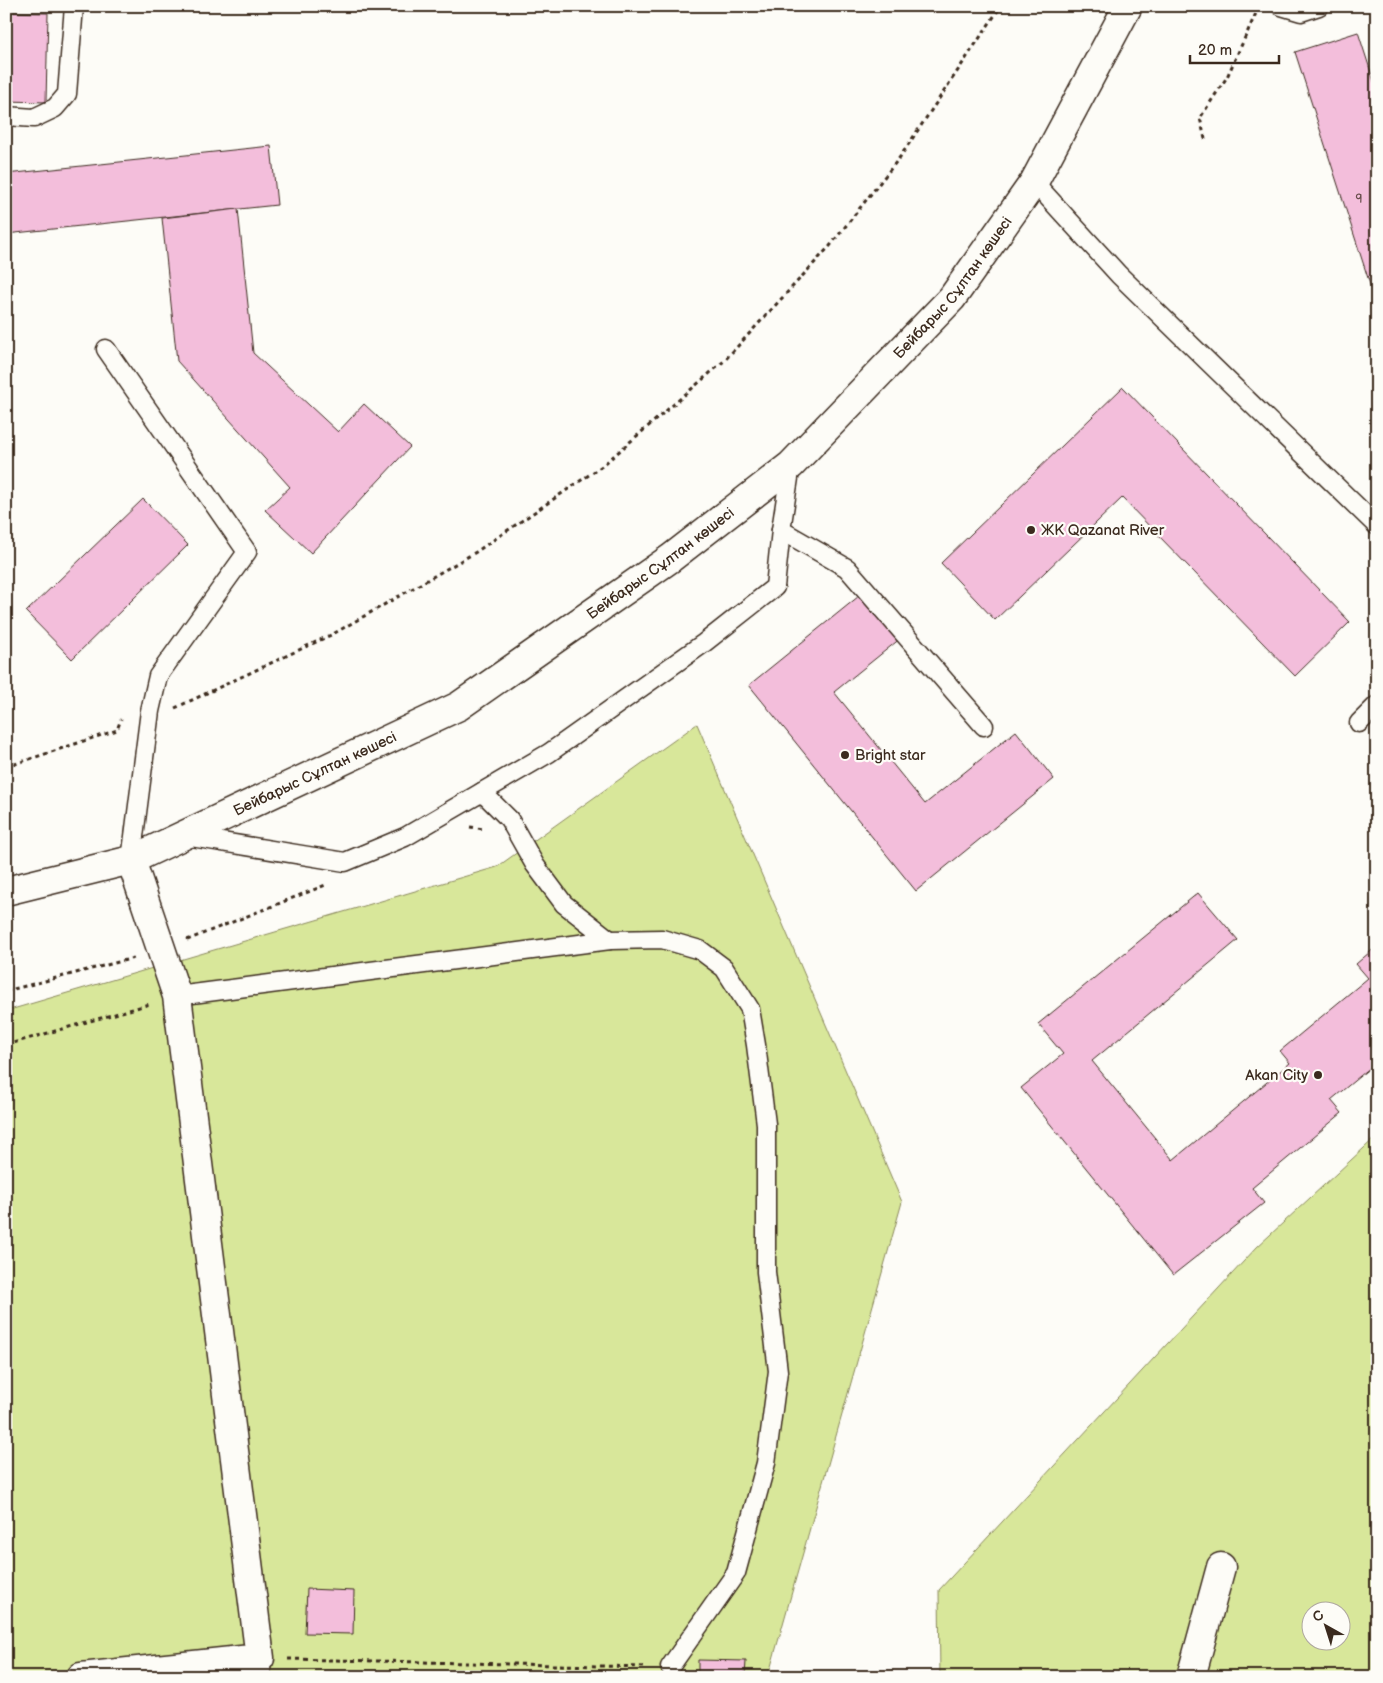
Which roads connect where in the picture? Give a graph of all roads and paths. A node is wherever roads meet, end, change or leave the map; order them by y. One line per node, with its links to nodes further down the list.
1 (74, 6): 7 (lane)
2 (1001, 6): 15 (path)
3 (1128, 6): 9 (street, Бейбарыс Сұлтан көшесі)
4 (1259, 6): 8 (path)
5 (1281, 6): 6 (lane)
6 (1319, 6)
7 (6, 116)
8 (1205, 139)
9 (1034, 182): 11 (street, Бейбарыс Сұлтан көшесі); 12 (lane)
10 (106, 349): 24 (lane)
11 (791, 465): 13 (lane); 23 (street, Бейбарыс Сұлтан көшесі)
12 (1377, 526)
13 (781, 530): 18 (lane); 20 (lane)
14 (1377, 706): 17 (lane)
15 (166, 712)
16 (122, 719): 19 (path)
17 (1359, 724)
18 (984, 726)
19 (6, 767)
20 (482, 792): 23 (lane); 27 (lane)
21 (488, 829): 22 (path)
22 (461, 830)
23 (184, 836): 24 (street, Бейбарыс Сұлтан көшесі)
24 (131, 860): 26 (street, Бейбарыс Сұлтан көшесі); 28 (street)
25 (334, 882): 28 (path)
26 (6, 891)
27 (610, 940): 30 (lane); 34 (lane)
28 (162, 951): 29 (path); 30 (street)
29 (6, 991)
30 (177, 996): 31 (path); 33 (street)
31 (6, 1045)
32 (1221, 1567): 36 (street)
33 (261, 1667): 34 (path); 35 (street)
34 (670, 1667)
35 (81, 1677)
36 (1191, 1677)

